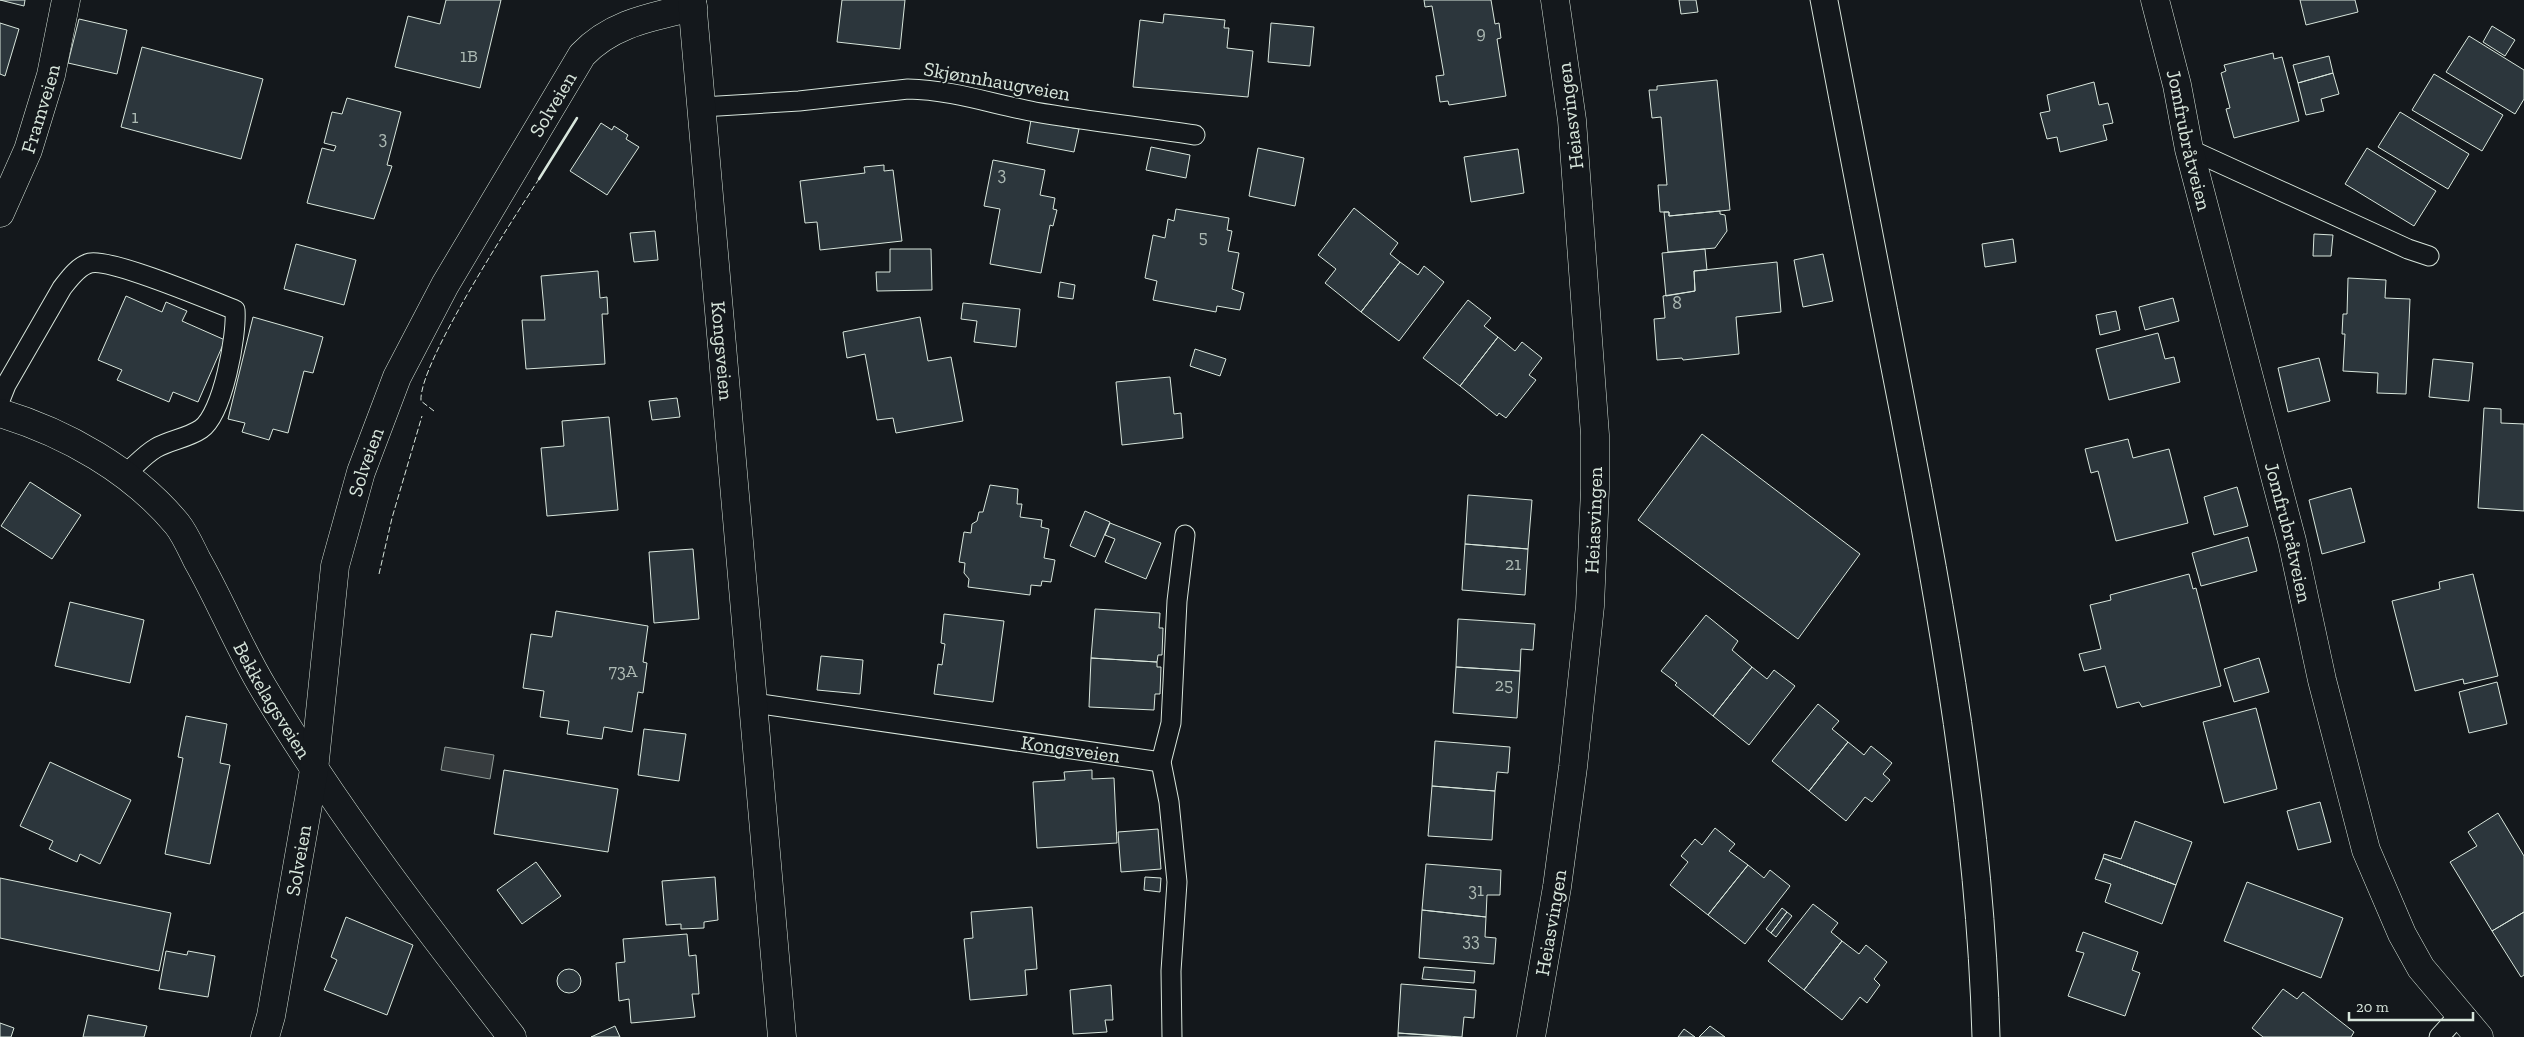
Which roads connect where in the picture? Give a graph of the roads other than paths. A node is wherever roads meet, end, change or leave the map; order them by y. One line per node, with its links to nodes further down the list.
1 (66, 0): 8 (street, Framveien)
2 (1555, 0): 22 (street, Heiasvingen)
3 (2154, 0): 7 (street, Jomfrubråtveien)
4 (693, 3): 5 (street, Kongsveien); 16 (street, Solveien)
5 (702, 107): 6 (lane, Skjønnhaugveien); 14 (street, Kongsveien)
6 (1195, 135)
7 (2189, 149): 9 (lane); 17 (street, Jomfrubråtveien)
8 (0, 213)
9 (2429, 256)
10 (0, 400): 12 (lane)
11 (0, 413): 12 (street, Bekkelagsveien)
12 (124, 475): 16 (street, Bekkelagsveien)
13 (1185, 535): 15 (lane)
14 (754, 703): 15 (lane, Kongsveien); 20 (street, Kongsveien)
15 (1161, 762): 21 (lane)
16 (314, 770): 18 (street, Solveien); 19 (street, Bekkelagsveien)
17 (2459, 1015): 23 (lane); 24 (street, Jomfrubråtveien)
18 (265, 1037)
19 (512, 1037)
20 (782, 1037)
21 (1172, 1037)
22 (1531, 1037)
23 (2439, 1037)
24 (2479, 1037)

